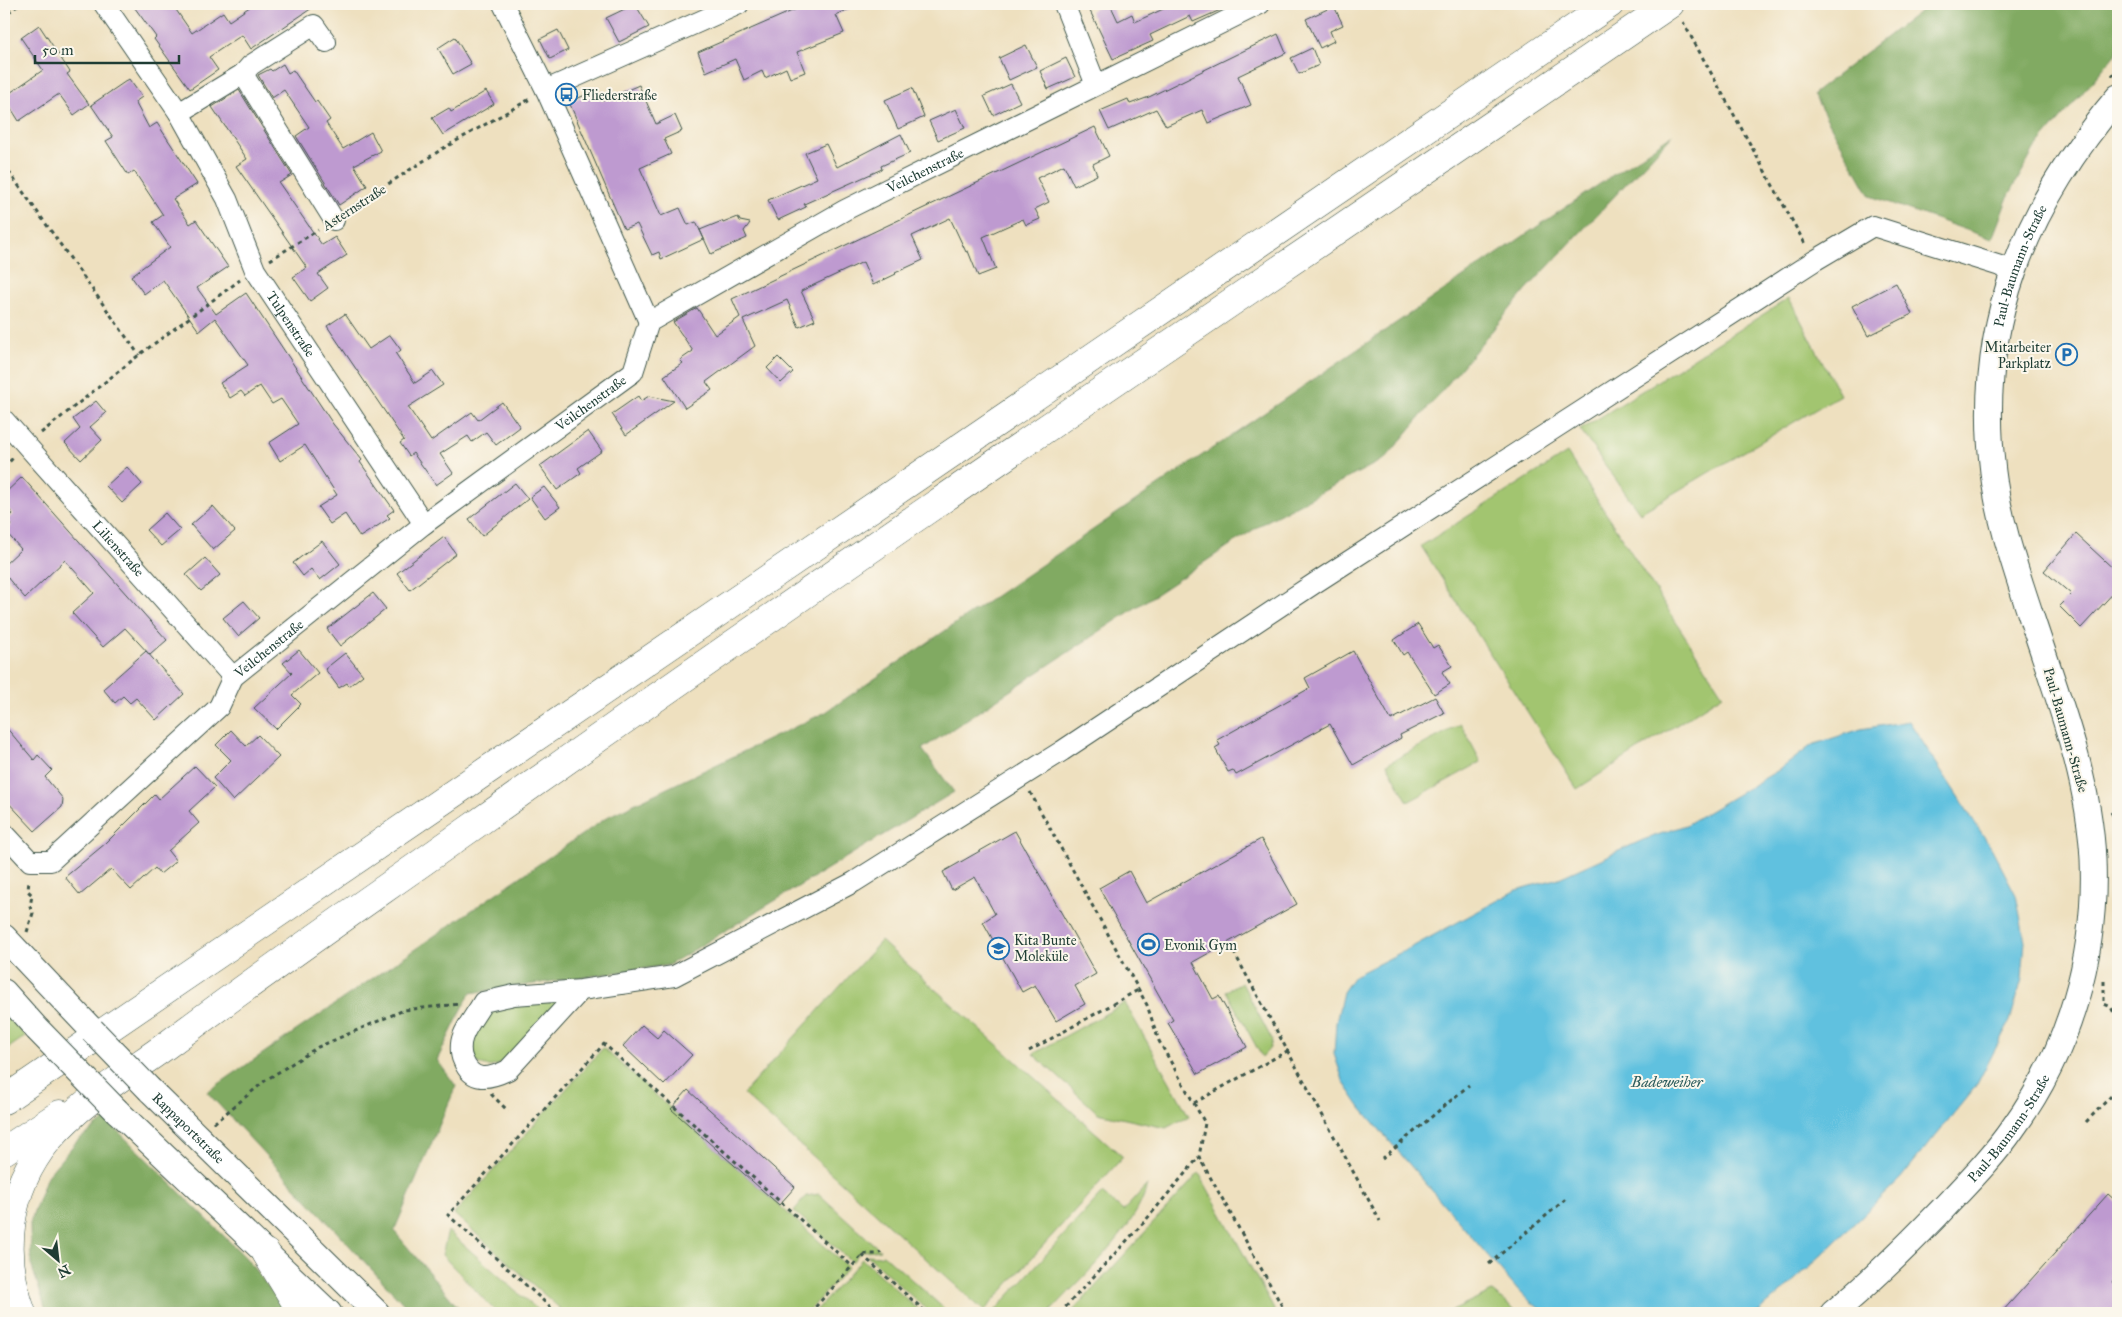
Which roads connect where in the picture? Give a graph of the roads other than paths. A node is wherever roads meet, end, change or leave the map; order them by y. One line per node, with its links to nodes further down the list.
1 (104, 4): 13 (street, Tulpenstraße)
2 (503, 4): 11 (street)
3 (739, 4): 11 (street)
4 (1064, 4): 10 (street)
5 (1260, 4): 10 (street, Veilchenstraße)
6 (1610, 4): 25 (highway)
7 (1676, 12): 24 (highway)
8 (326, 42): 9 (street)
9 (243, 74): 13 (street); 14 (street)
10 (1096, 85): 16 (street, Veilchenstraße)
11 (546, 90): 16 (street)
12 (2118, 97): 15 (main road, Paul-Baumann-Straße)
13 (179, 113): 18 (street, Tulpenstraße)
14 (334, 220)
15 (2012, 270): 22 (street); 34 (main road, Paul-Baumann-Straße)
16 (648, 322): 18 (street, Veilchenstraße)
17 (4, 420): 19 (street, Lilienstraße)
18 (424, 524): 19 (street, Veilchenstraße)
19 (233, 678): 20 (street, Veilchenstraße)
20 (4, 833)
21 (8, 942): 33 (main road, Rappaportstraße, bridge)
22 (581, 990): 22 (street)
23 (4, 992): 29 (main road, bridge)
24 (192, 1026): 28 (highway); 30 (highway)
25 (44, 1073): 26 (highway); 27 (highway)
26 (4, 1085)
27 (4, 1100)
28 (4, 1151)
29 (266, 1253): 31 (highway); 32 (main road)
30 (22, 1313)
31 (302, 1313)
32 (329, 1313)
33 (377, 1313)
34 (1833, 1313)

